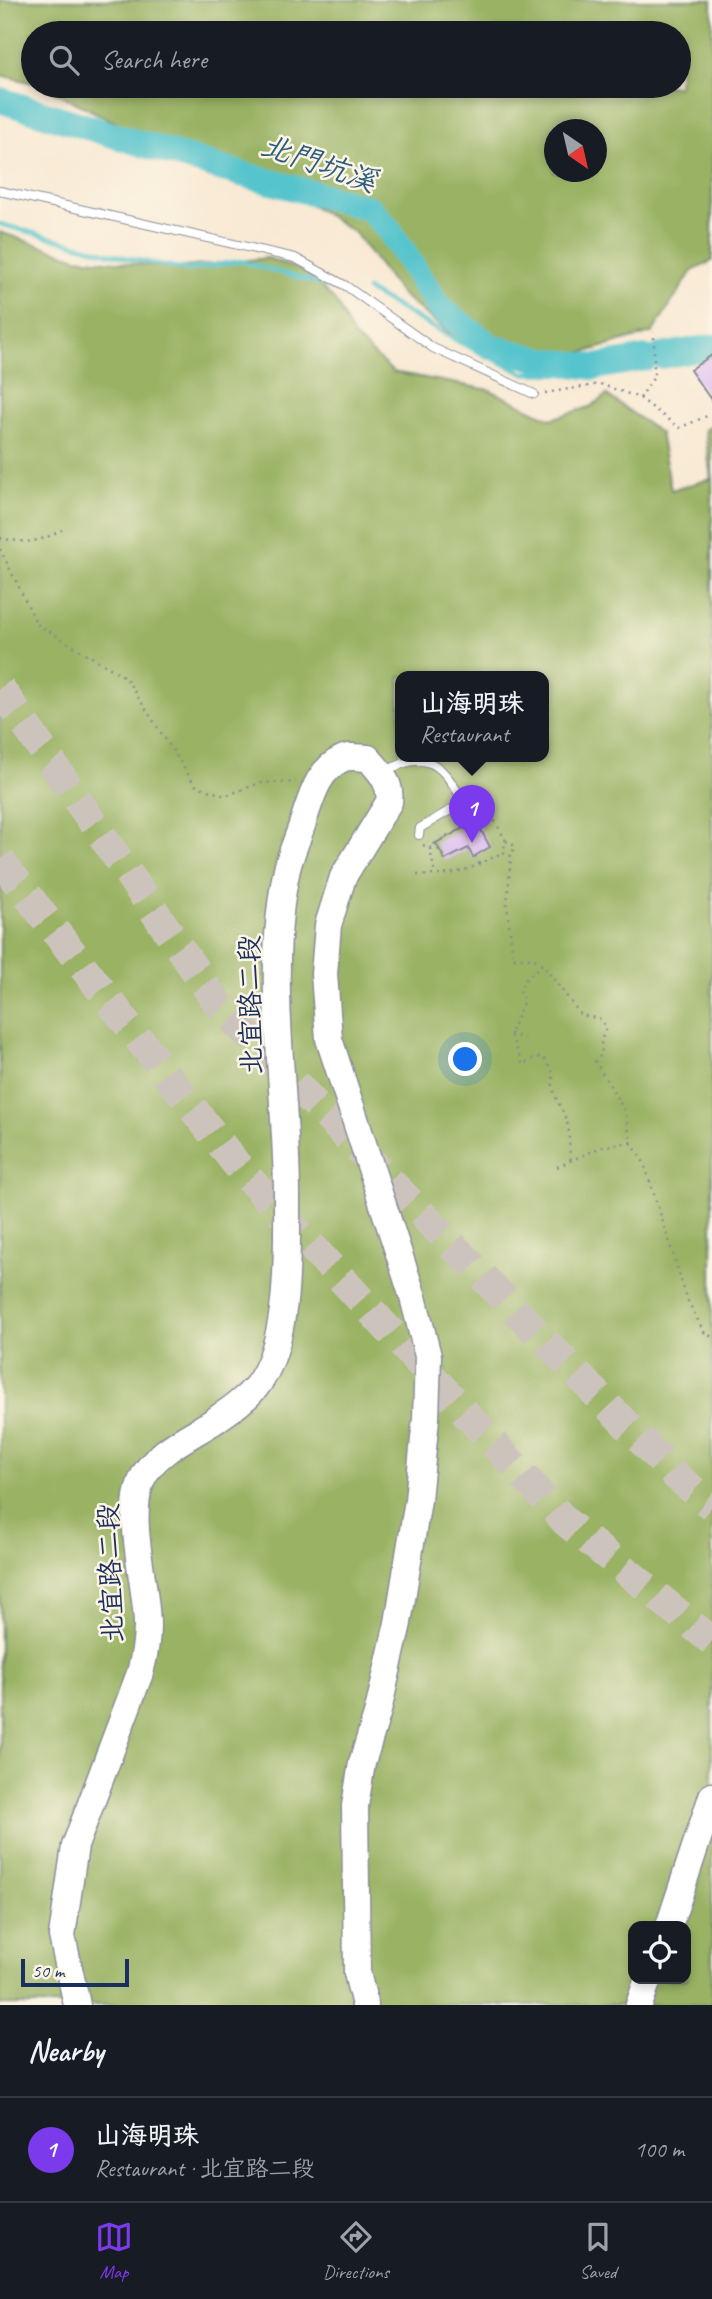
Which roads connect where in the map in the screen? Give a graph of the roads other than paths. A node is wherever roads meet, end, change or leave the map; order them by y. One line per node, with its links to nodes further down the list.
1 (0, 191): 2 (lane)
2 (534, 394)
3 (403, 762): 5 (lane)
4 (428, 762): 6 (lane)
5 (382, 773): 10 (main road, 北宜路二段); 11 (main road)
6 (417, 838)
7 (712, 1796): 8 (main road)
8 (671, 1921)
9 (646, 1984): 12 (main road)
10 (77, 2005)
11 (365, 2005)
12 (639, 2005)

